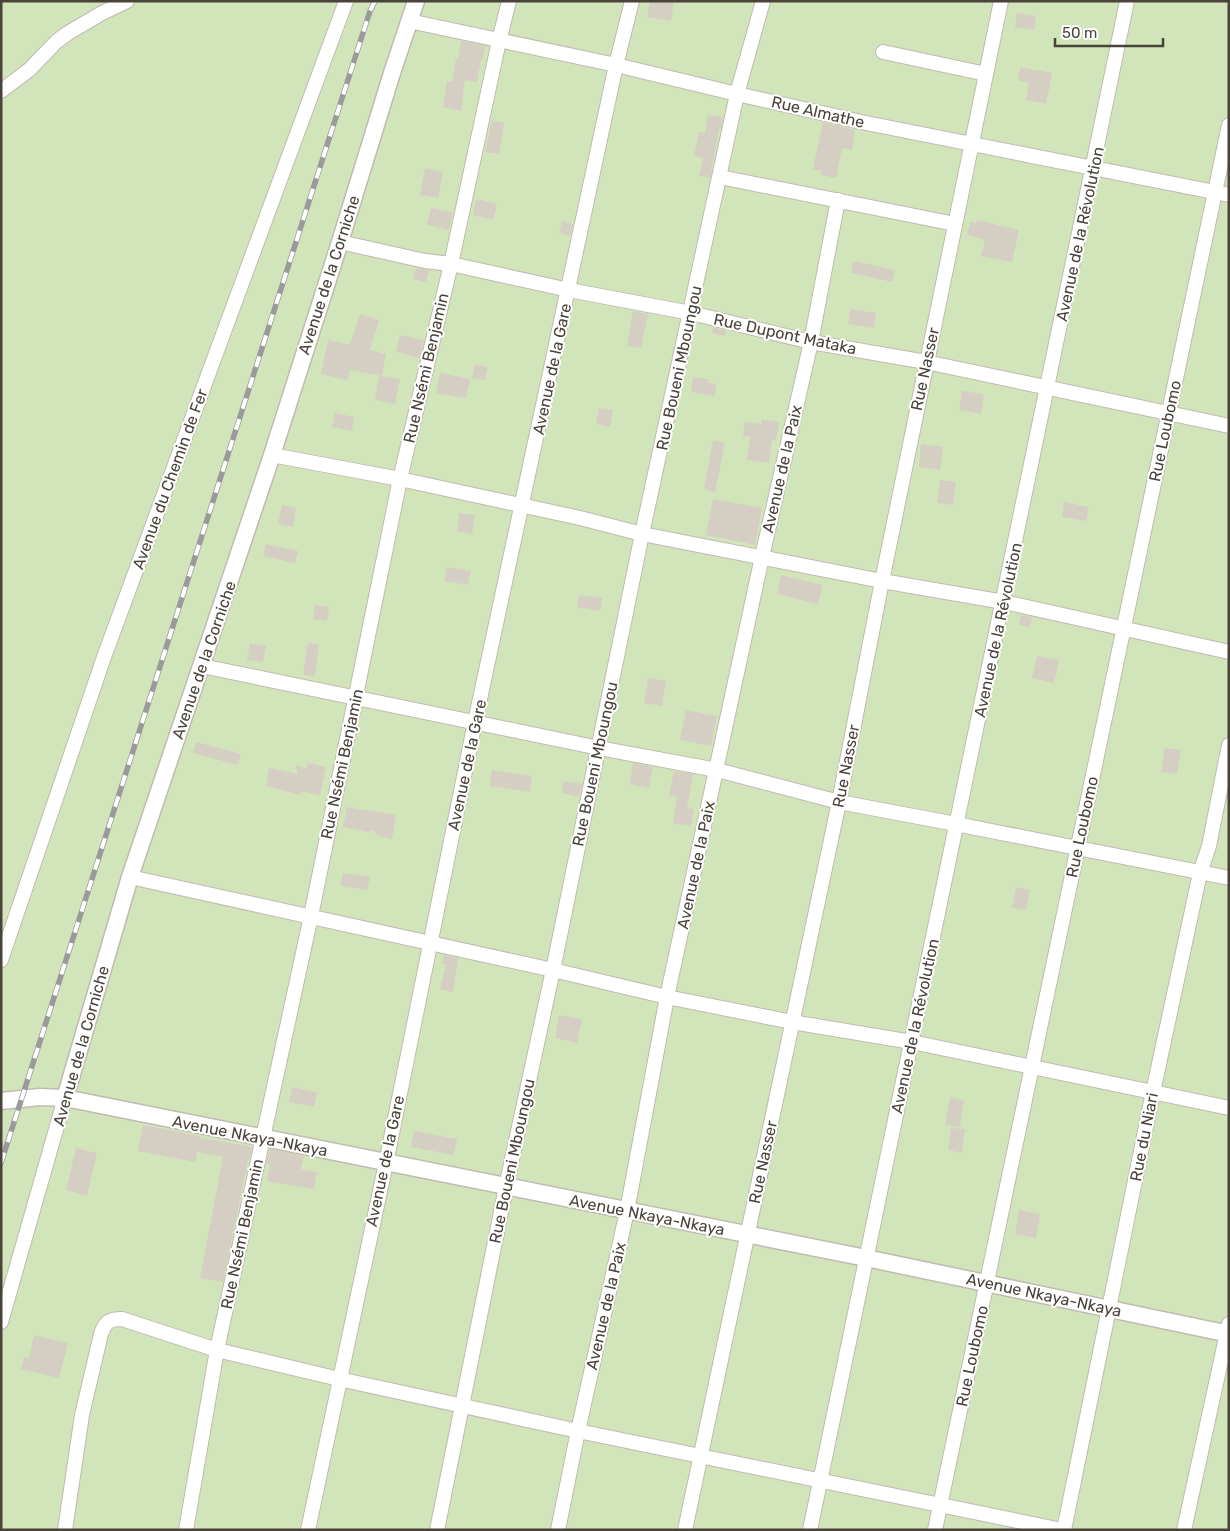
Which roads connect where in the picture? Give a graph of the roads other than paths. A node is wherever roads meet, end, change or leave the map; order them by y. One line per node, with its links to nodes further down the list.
1 (127, 1): 14 (street)
2 (346, 1): 56 (street, Avenue du Chemin de Fer)
3 (416, 1): 9 (street, Avenue de la Corniche)
4 (509, 1): 10 (street, Rue Nsémi Benjamin)
5 (632, 1): 12 (street, Avenue de la Gare)
6 (763, 1): 15 (street, Rue Boueni Mboungou)
7 (1001, 1): 13 (street, Rue Nasser)
8 (1127, 1): 18 (street, Avenue de la Révolution)
9 (409, 21): 10 (street, Rue Almathe); 24 (street, Avenue de la Corniche)
10 (499, 41): 12 (street, Rue Almathe); 25 (street, Rue Nsémi Benjamin)
11 (883, 52): 13 (street)
12 (616, 65): 15 (street, Rue Almathe); 26 (street, Avenue de la Gare)
13 (986, 74): 17 (street, Rue Nasser)
14 (1, 91)
15 (737, 94): 17 (street, Rue Almathe); 19 (street, Rue Boueni Mboungou)
16 (1229, 125): 20 (street, Rue Loubomo)
17 (972, 144): 18 (street, Rue Almathe); 23 (street, Rue Nasser)
18 (1094, 168): 20 (street, Rue Almathe); 30 (street, Avenue de la Révolution)
19 (720, 176): 22 (street); 27 (street, Rue Boueni Mboungou)
20 (1214, 191): 21 (street, Rue Almathe); 31 (street, Rue Loubomo)
21 (1229, 194)
22 (838, 200): 23 (street); 28 (street, Avenue de la Paix)
23 (955, 224): 29 (street, Rue Nasser)
24 (340, 242): 25 (street, Rue Dupont Mataka); 33 (street, Avenue de la Corniche)
25 (451, 264): 26 (street, Rue Dupont Mataka); 34 (street, Rue Nsémi Benjamin)
26 (569, 290): 27 (street, Rue Dupont Mataka); 35 (street, Avenue de la Gare)
27 (691, 313): 28 (street, Rue Dupont Mataka); 36 (street, Rue Boueni Mboungou)
28 (811, 342): 29 (street, Rue Dupont Mataka); 37 (street, Avenue de la Paix)
29 (926, 362): 30 (street, Rue Dupont Mataka); 38 (street, Rue Nasser)
30 (1048, 387): 31 (street, Rue Dupont Mataka); 39 (street, Avenue de la Révolution)
31 (1169, 413): 32 (street, Rue Dupont Mataka); 40 (street, Rue Loubomo)
32 (1229, 426)
33 (272, 455): 34 (street); 42 (street, Avenue de la Corniche)
34 (400, 479): 35 (street); 43 (street, Rue Nsémi Benjamin)
35 (522, 506): 36 (street); 44 (street, Avenue de la Gare)
36 (642, 534): 37 (street); 46 (street, Rue Boueni Mboungou)
37 (762, 557): 38 (street); 47 (street, Avenue de la Paix)
38 (882, 581): 39 (street); 48 (street, Rue Nasser)
39 (1004, 602): 40 (street); 49 (street, Avenue de la Révolution)
40 (1124, 627): 41 (street); 50 (street, Rue Loubomo)
41 (1229, 652)
42 (202, 666): 43 (street); 52 (street, Avenue de la Corniche)
43 (356, 698): 44 (street); 54 (street, Rue Nsémi Benjamin)
44 (475, 722): 46 (street); 55 (street, Avenue de la Gare)
45 (1229, 745): 51 (street, Rue du Niari)
46 (599, 748): 47 (street); 57 (street, Rue Boueni Mboungou)
47 (717, 770): 48 (street); 58 (street, Avenue de la Paix)
48 (839, 802): 49 (street); 59 (street, Rue Nasser)
49 (956, 824): 50 (street); 60 (street, Avenue de la Révolution)
50 (1077, 848): 51 (street); 61 (street, Rue Loubomo)
51 (1200, 873): 53 (street); 62 (street, Rue du Niari)
52 (130, 877): 54 (street); 63 (street, Avenue de la Corniche)
53 (1229, 878)
54 (311, 916): 55 (street); 66 (street, Rue Nsémi Benjamin)
55 (430, 943): 57 (street); 67 (street, Avenue de la Gare)
56 (1, 960)
57 (553, 970): 58 (street); 68 (street, Rue Boueni Mboungou)
58 (667, 997): 59 (street); 69 (street, Avenue de la Paix)
59 (792, 1022): 60 (street); 70 (street, Rue Nasser)
60 (912, 1042): 61 (street); 71 (street, Avenue de la Révolution)
61 (1032, 1068): 62 (street); 72 (street, Rue Loubomo)
62 (1153, 1092): 65 (street); 73 (street, Rue du Niari)
63 (65, 1098): 64 (street, Avenue Nkaya-Nkaya); 66 (street, Avenue Nkaya-Nkaya); 74 (street, Avenue de la Corniche)
64 (1, 1100)
65 (1229, 1108)
66 (263, 1138): 67 (street, Avenue Nkaya-Nkaya); 76 (street, Rue Nsémi Benjamin)
67 (386, 1163): 68 (street, Avenue Nkaya-Nkaya); 77 (street, Avenue de la Gare)
68 (506, 1187): 69 (street, Avenue Nkaya-Nkaya); 78 (street, Rue Boueni Mboungou)
69 (627, 1211): 70 (street, Avenue Nkaya-Nkaya); 79 (street, Avenue de la Paix)
70 (748, 1236): 71 (street, Avenue Nkaya-Nkaya); 80 (street, Rue Nasser)
71 (866, 1258): 72 (street, Avenue Nkaya-Nkaya); 81 (street, Avenue de la Révolution)
72 (987, 1284): 73 (street, Avenue Nkaya-Nkaya); 82 (street, Rue Loubomo)
73 (1110, 1309): 75 (street, Avenue Nkaya-Nkaya); 91 (street, Rue du Niari)
74 (1, 1322)
75 (1228, 1331): 92 (street)
76 (217, 1350): 77 (street); 83 (street); 84 (street, Rue Nsémi Benjamin)
77 (339, 1379): 78 (street); 85 (street, Avenue de la Gare)
78 (462, 1406): 79 (street); 86 (street, Rue Boueni Mboungou)
79 (578, 1431): 80 (street); 87 (street, Avenue de la Paix)
80 (700, 1456): 81 (street); 88 (street, Rue Nasser)
81 (820, 1481): 82 (street); 89 (street, Avenue de la Révolution)
82 (940, 1505): 90 (street, Rue Loubomo); 91 (street)
83 (65, 1530)
84 (186, 1530)
85 (308, 1530)
86 (437, 1530)
87 (558, 1530)
88 (685, 1530)
89 (810, 1530)
90 (935, 1530)
91 (1063, 1530)
92 (1184, 1530)

